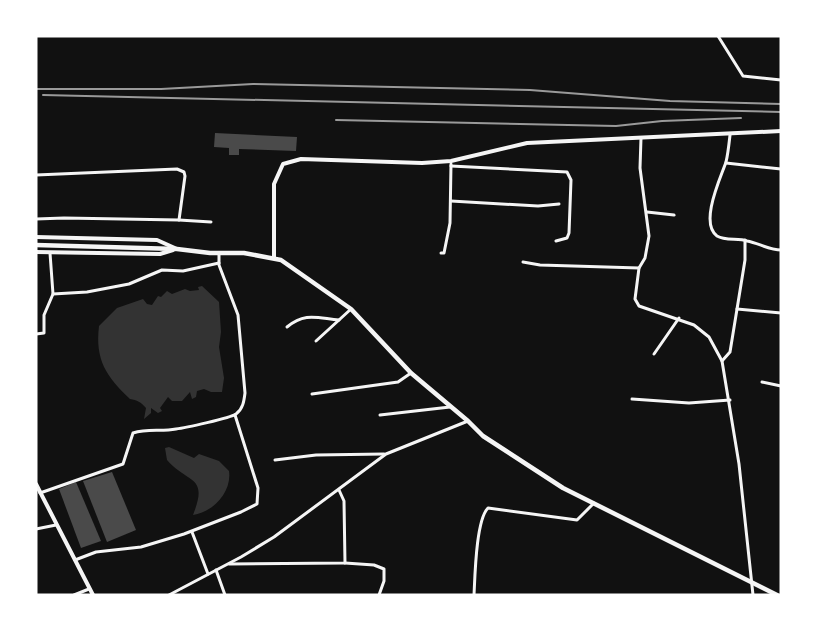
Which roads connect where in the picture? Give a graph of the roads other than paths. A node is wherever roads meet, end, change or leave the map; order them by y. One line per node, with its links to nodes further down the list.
1 (718, 36): 2 (street)
2 (781, 80)
3 (781, 131): 4 (street)
4 (730, 135): 5 (street); 6 (street)
5 (641, 138): 7 (street); 12 (street)
6 (726, 163): 8 (street); 18 (street)
7 (451, 164): 10 (street); 19 (street); 27 (street)
8 (781, 169)
9 (36, 175): 15 (street)
10 (451, 201): 11 (street); 26 (street)
11 (559, 204)
12 (647, 212): 13 (street); 30 (street)
13 (674, 214)
14 (36, 220): 15 (street)
15 (180, 220): 16 (street)
16 (211, 222)
17 (36, 238): 21 (street)
18 (746, 240): 22 (street); 33 (street)
19 (556, 241)
20 (36, 245): 21 (main road)
21 (177, 249): 24 (street); 25 (main road)
22 (781, 250)
23 (36, 252): 24 (street)
24 (50, 252): 31 (street)
25 (219, 253): 27 (main road); 29 (street)
26 (441, 253)
27 (274, 257): 32 (main road)
28 (523, 262): 30 (street)
29 (219, 263): 31 (street); 50 (street)
30 (640, 268): 35 (street)
31 (53, 294): 38 (street)
32 (351, 309): 36 (street); 42 (main road)
33 (737, 309): 34 (street); 41 (street)
34 (781, 313)
35 (679, 318): 40 (street); 41 (street)
36 (339, 320): 37 (street); 39 (street)
37 (287, 327)
38 (36, 334)
39 (316, 340)
40 (654, 354)
41 (722, 360): 48 (street)
42 (411, 373): 46 (street); 49 (main road)
43 (781, 381): 45 (street)
44 (762, 382): 45 (street)
45 (780, 386)
46 (312, 394)
47 (632, 399): 48 (street)
48 (730, 400): 67 (street)
49 (450, 407): 51 (street); 52 (main road)
50 (235, 415): 57 (street); 61 (street)
51 (380, 415)
52 (468, 421): 53 (street); 58 (main road)
53 (386, 454): 54 (street); 56 (street)
54 (275, 460)
55 (36, 484): 57 (street)
56 (339, 490): 63 (street); 64 (street)
57 (40, 493): 59 (street)
58 (594, 503): 67 (main road); 74 (street)
59 (56, 525): 60 (street); 62 (street)
60 (36, 530)
61 (192, 532): 62 (street); 66 (street)
62 (74, 561): 68 (street)
63 (345, 563): 64 (street); 73 (street)
64 (228, 564): 65 (street)
65 (216, 570): 66 (street); 72 (street)
66 (208, 574): 71 (street)
67 (752, 582): 75 (street); 76 (main road)
68 (88, 589): 69 (street); 70 (street)
69 (74, 595)
70 (92, 595)
71 (169, 595)
72 (225, 595)
73 (379, 595)
74 (474, 595)
75 (753, 595)
76 (777, 595)

